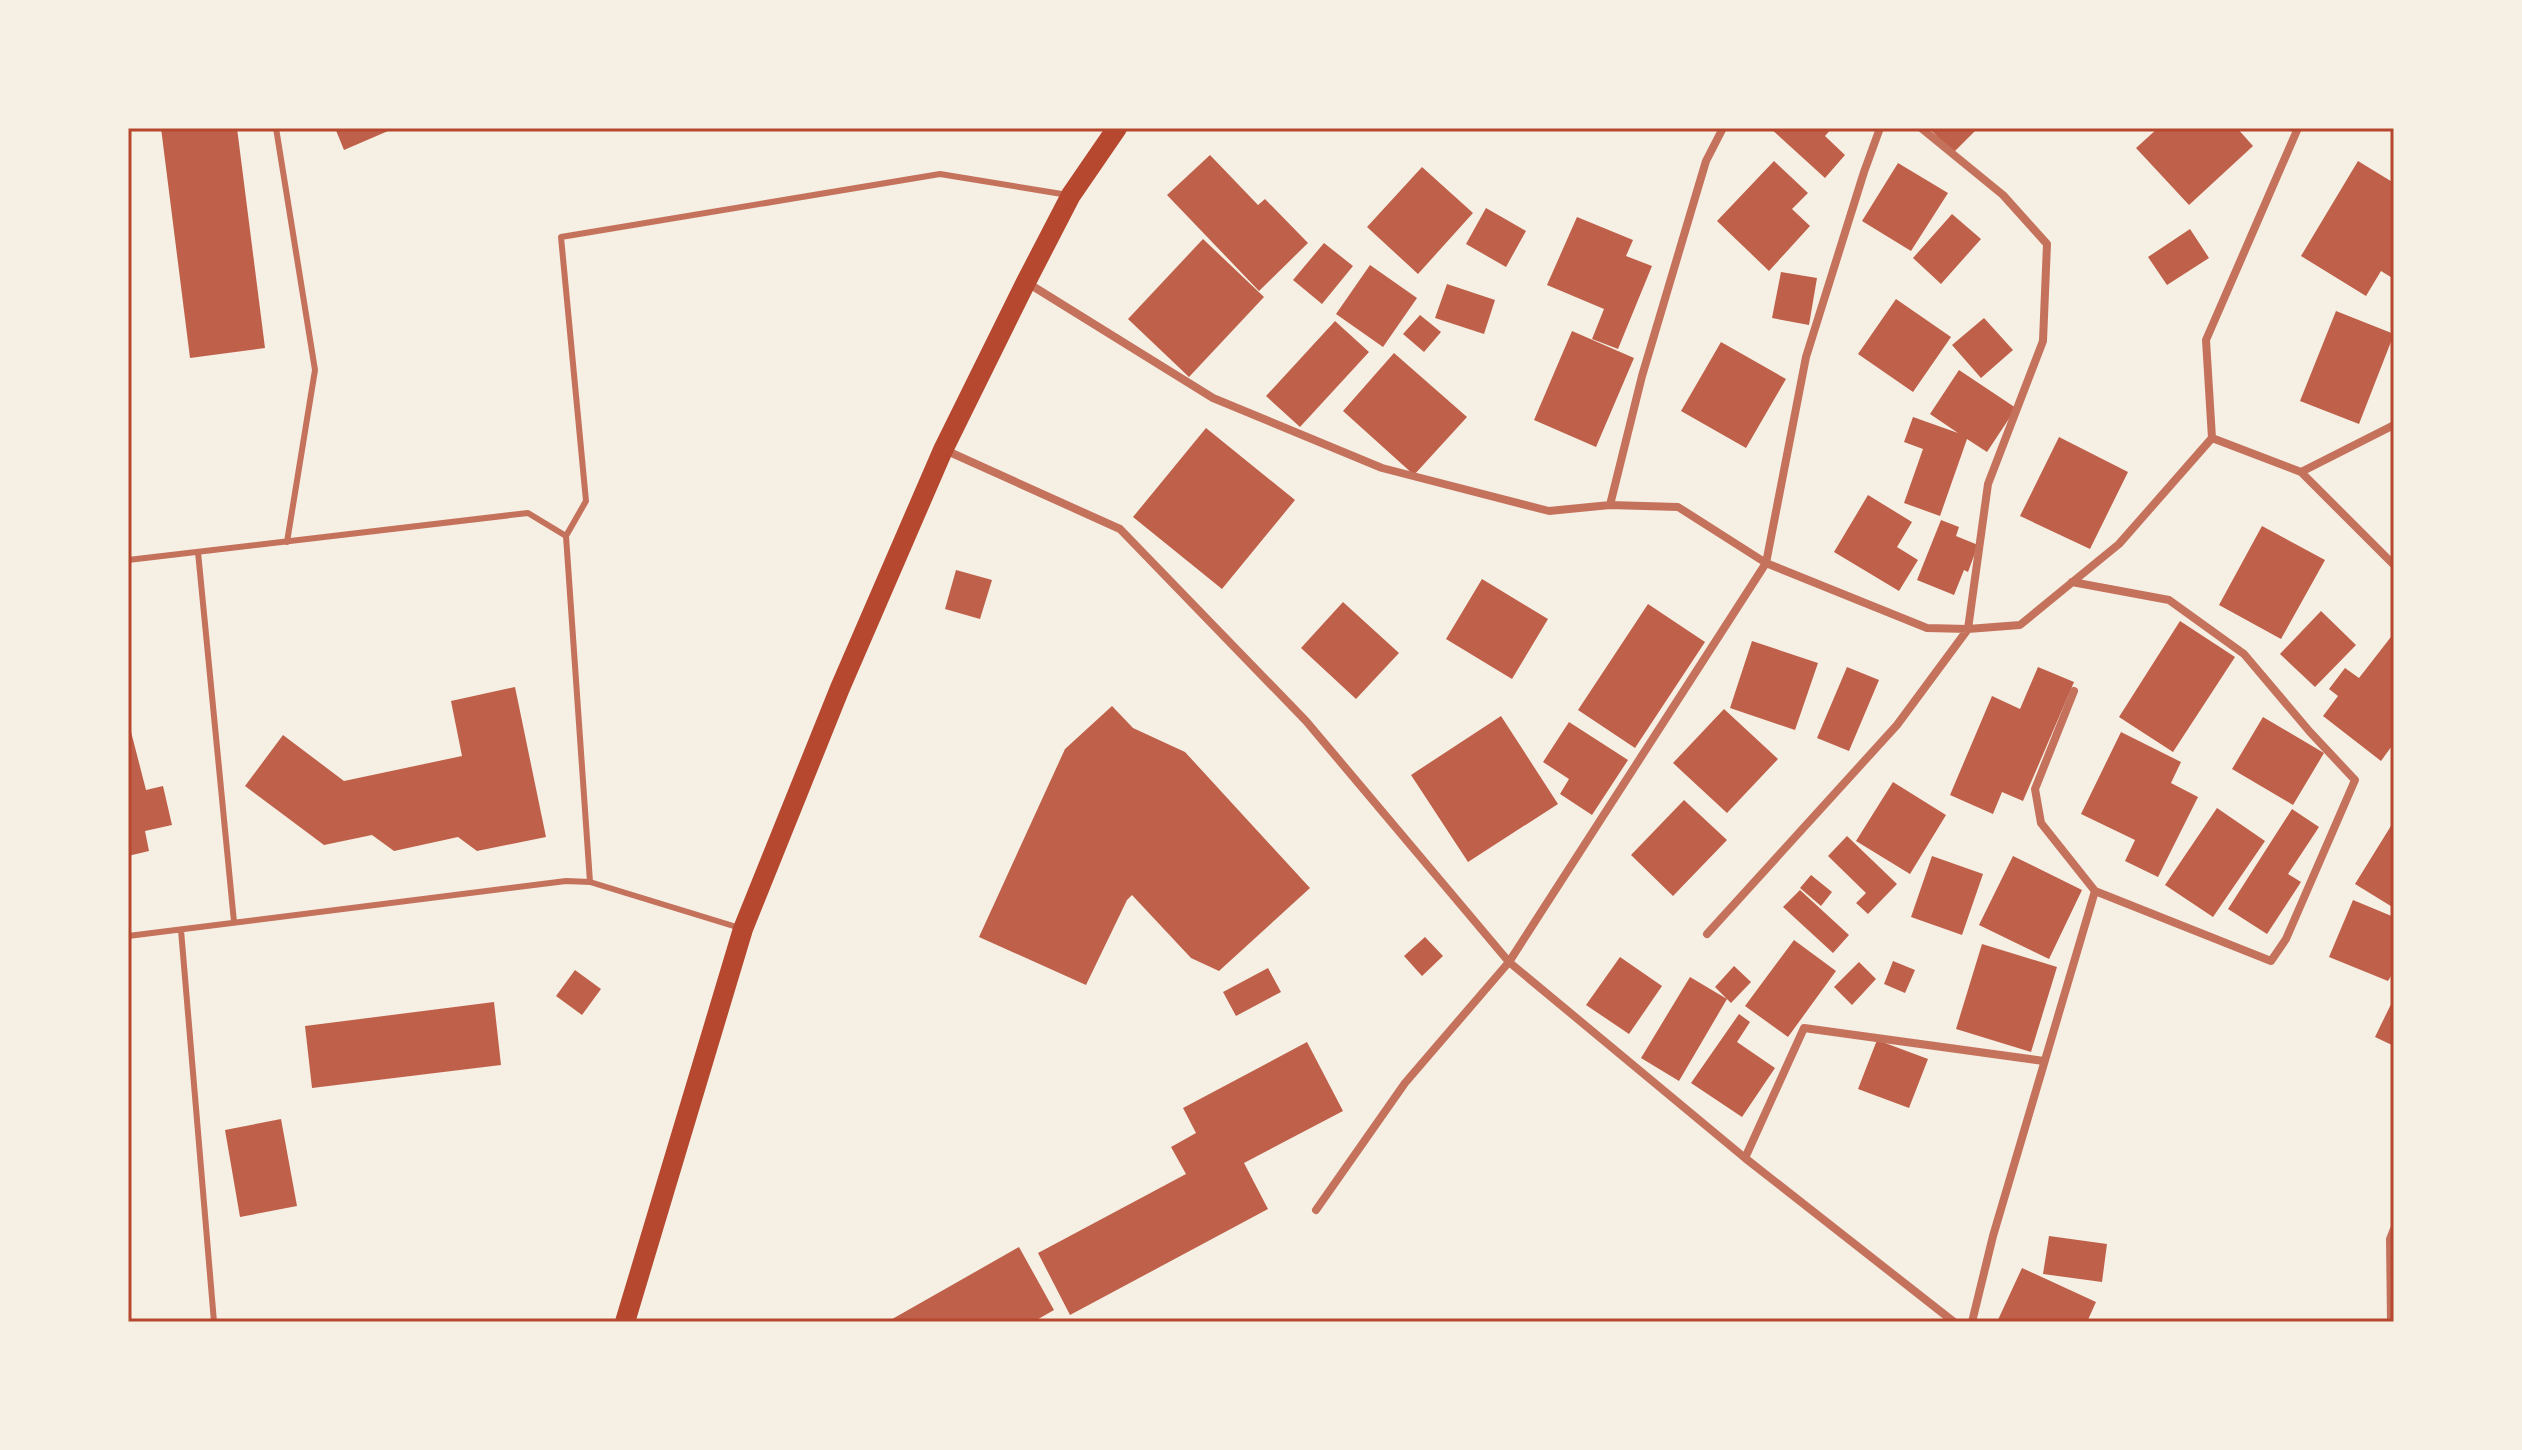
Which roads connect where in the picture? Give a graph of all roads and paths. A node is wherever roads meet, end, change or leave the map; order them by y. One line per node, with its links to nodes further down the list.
1 (276, 128): 15 (lane)
2 (1117, 128): 7 (main road)
3 (1723, 128): 13 (street)
4 (1880, 128): 18 (street)
5 (1921, 128): 21 (street)
6 (2298, 128): 10 (street)
7 (1071, 195): 8 (main road); 14 (lane)
8 (1026, 282): 11 (main road); 13 (street)
9 (2394, 425): 12 (street)
10 (2212, 438): 12 (street); 20 (street)
11 (943, 450): 26 (main road); 30 (street)
12 (2301, 472): 19 (street)
13 (1610, 505): 18 (street)
14 (566, 536): 15 (lane); 23 (lane)
15 (287, 542): 16 (lane)
16 (198, 552): 17 (lane); 25 (lane)
17 (128, 560)
18 (1766, 563): 21 (street); 30 (street)
19 (2394, 565)
20 (2072, 582): 21 (street); 24 (street)
21 (1968, 629): 28 (street)
22 (2074, 691): 24 (street)
23 (590, 882): 25 (lane); 26 (lane)
24 (2095, 891): 31 (street)
25 (234, 922): 27 (lane)
26 (743, 929): 36 (main road)
27 (181, 930): 29 (lane); 35 (lane)
28 (1707, 934)
29 (128, 936)
30 (1509, 962): 32 (street); 33 (street)
31 (2044, 1061): 32 (street); 38 (street)
32 (1745, 1158): 37 (street)
33 (1316, 1210)
34 (2394, 1229): 39 (street)
35 (214, 1322)
36 (625, 1322)
37 (1954, 1322)
38 (1972, 1322)
39 (2391, 1322)

